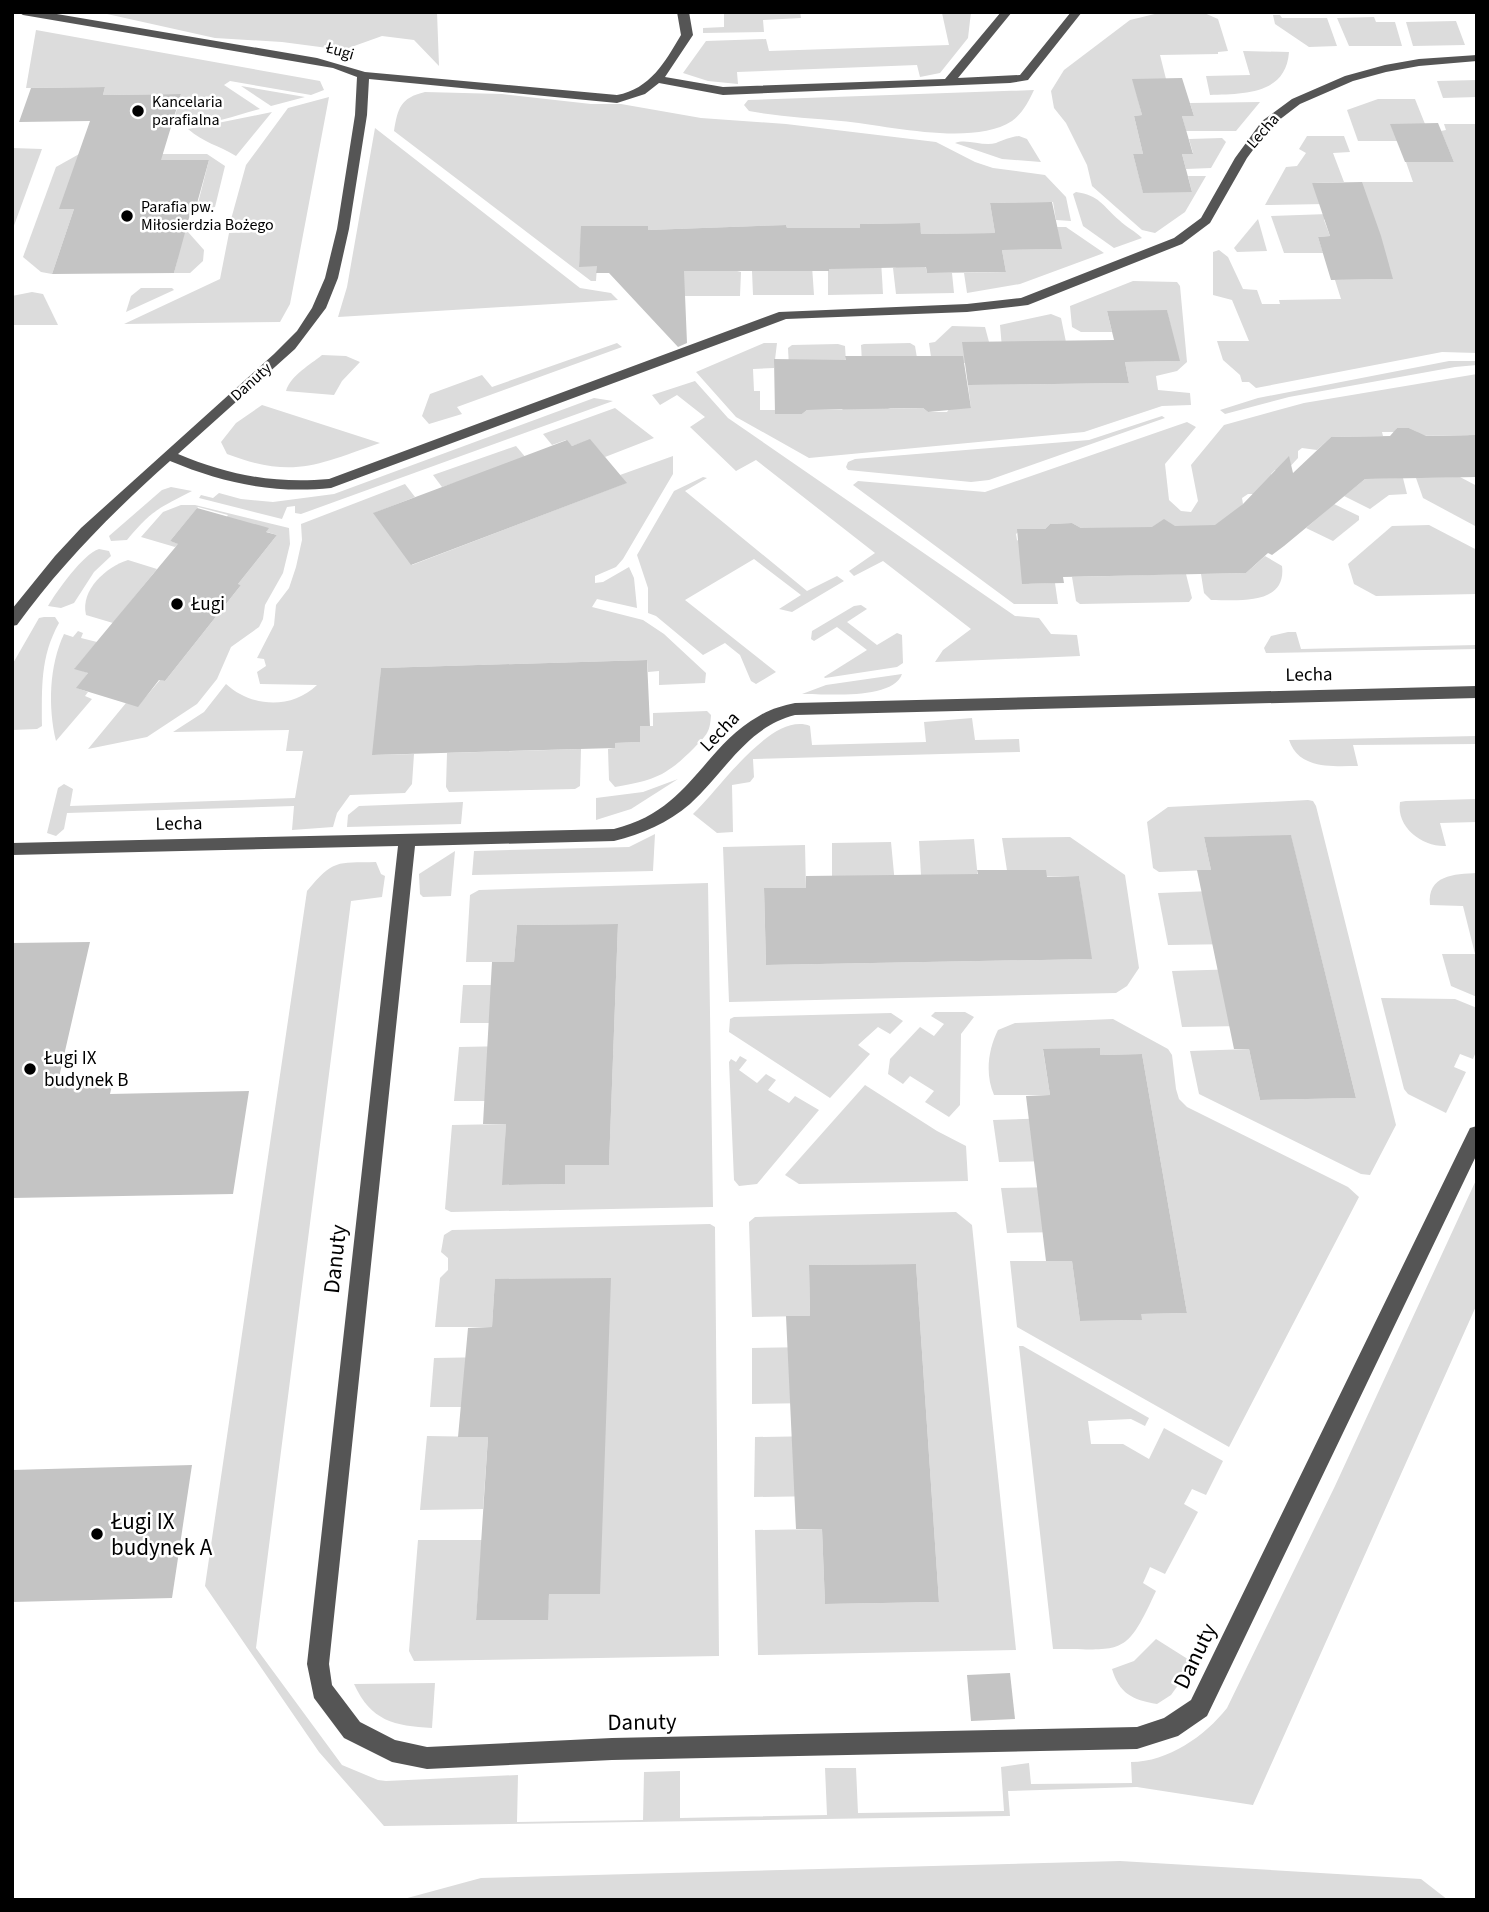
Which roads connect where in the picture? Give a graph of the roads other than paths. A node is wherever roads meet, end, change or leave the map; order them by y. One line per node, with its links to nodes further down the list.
1 (23, 12): 6 (street, Ługi)
2 (683, 12): 7 (street)
3 (1007, 12): 8 (street)
4 (1077, 12): 8 (street)
5 (1477, 58): 9 (street, Lecha)
6 (363, 75): 7 (street, Ługi); 9 (street, Danuty)
7 (658, 79): 8 (street)
8 (948, 83)
9 (169, 455): 10 (street, Danuty)
10 (12, 621)
11 (1477, 692): 12 (street, Lecha)
12 (407, 840): 13 (street, Lecha); 14 (street, Danuty)
13 (12, 849)
14 (1477, 1134)

